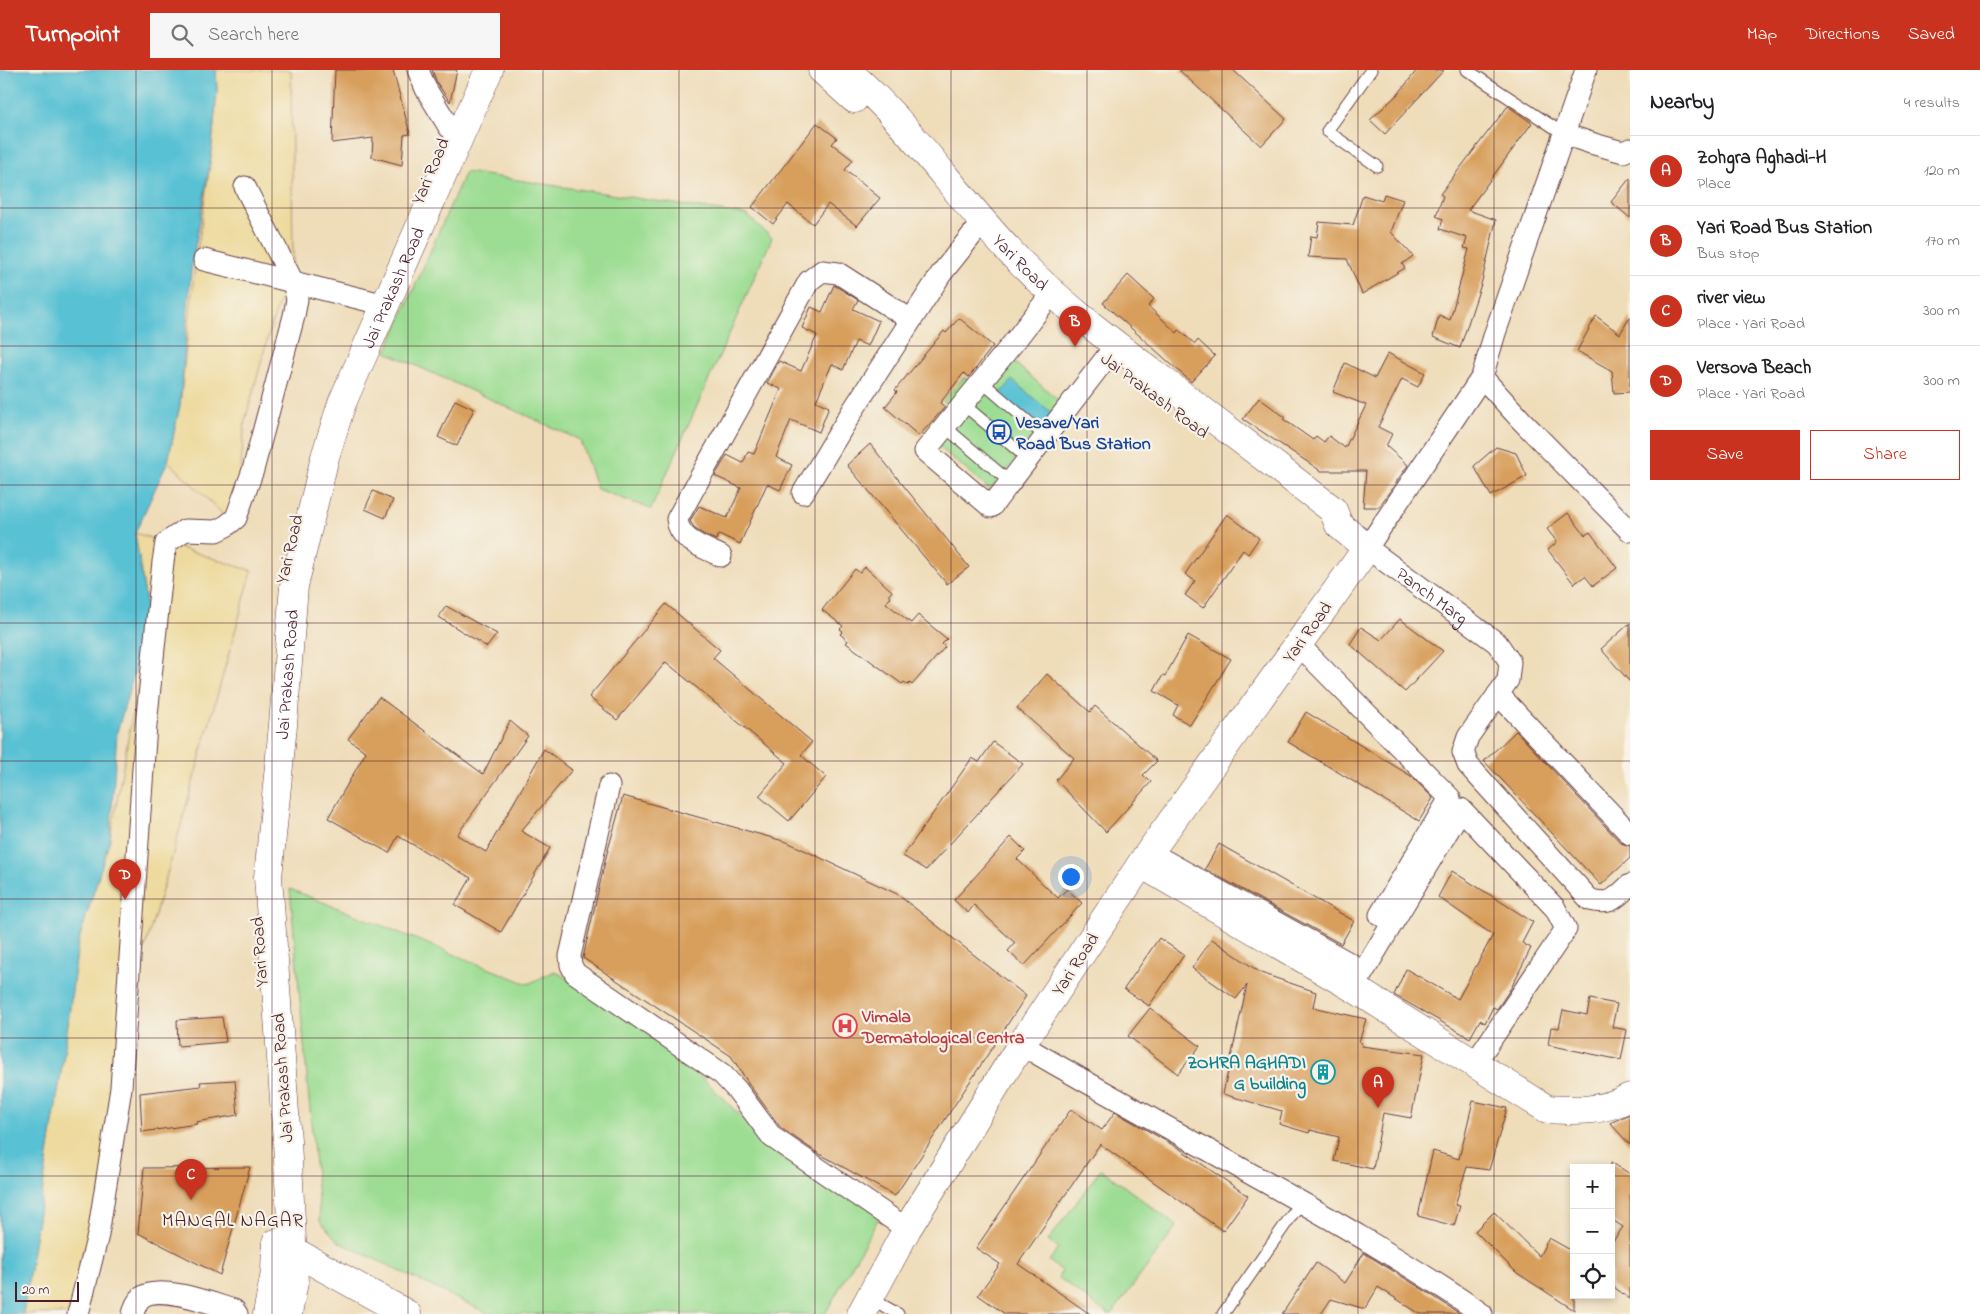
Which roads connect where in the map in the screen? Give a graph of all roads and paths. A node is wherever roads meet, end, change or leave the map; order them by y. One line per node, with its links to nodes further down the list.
1 (418, 70): 9 (street)
2 (473, 70): 9 (main road, Yari Road)
3 (489, 70): 9 (main road, Jai Prakash Road)
4 (822, 70): 14 (main road, Jai Prakash Road)
5 (846, 70): 17 (main road, Yari Road)
6 (1370, 70): 12 (lane)
7 (1467, 70): 10 (lane)
8 (1586, 70): 10 (street)
9 (455, 130): 18 (main road, Jai Prakash Road)
10 (1564, 134): 11 (street); 21 (street)
11 (1630, 149)
12 (1377, 166)
13 (246, 187): 16 (street)
14 (972, 235): 17 (main road, Jai Prakash Road); 19 (street)
15 (204, 260): 16 (street)
16 (293, 282): 18 (street); 46 (street)
17 (1047, 299): 20 (main road, Jai Prakash Road); 22 (street)
18 (381, 303): 44 (main road, Jai Prakash Road)
19 (911, 320): 28 (street); 31 (street)
20 (1111, 351): 25 (street); 30 (main road, Jai Prakash Road)
21 (1482, 377): 29 (street); 30 (street)
22 (982, 382): 23 (street); 25 (lane)
23 (963, 404): 24 (street); 26 (lane)
24 (945, 427): 27 (lane); 27 (street)
25 (1046, 436): 26 (street)
26 (1028, 459): 27 (street)
27 (1010, 482)
28 (803, 493)
29 (1630, 531)
30 (1367, 548): 32 (main road, Yari Road); 33 (street, Panch Marg)
31 (721, 556)
32 (1298, 644): 36 (main road, Yari Road); 38 (street)
33 (1498, 694): 35 (street); 37 (street)
34 (609, 786): 43 (street)
35 (1630, 834)
36 (1145, 858): 38 (main road); 39 (main road, Yari Road)
37 (1630, 885)
38 (1349, 978): 40 (main road); 40 (street)
39 (1019, 1048): 42 (street); 43 (main road, Yari Road)
40 (1475, 1063): 41 (main road)
41 (1630, 1097)
42 (1301, 1202): 53 (lane); 54 (street)
43 (906, 1229): 45 (main road, Yari Road)
44 (284, 1245): 49 (main road); 50 (main road, Jai Prakash Road); 51 (main road)
45 (866, 1306): 52 (lane)
46 (78, 1314)
47 (133, 1314): 48 (street)
48 (237, 1314)
49 (267, 1314)
50 (288, 1314)
51 (407, 1314)
52 (898, 1314)
53 (1223, 1314)
54 (1482, 1314)

